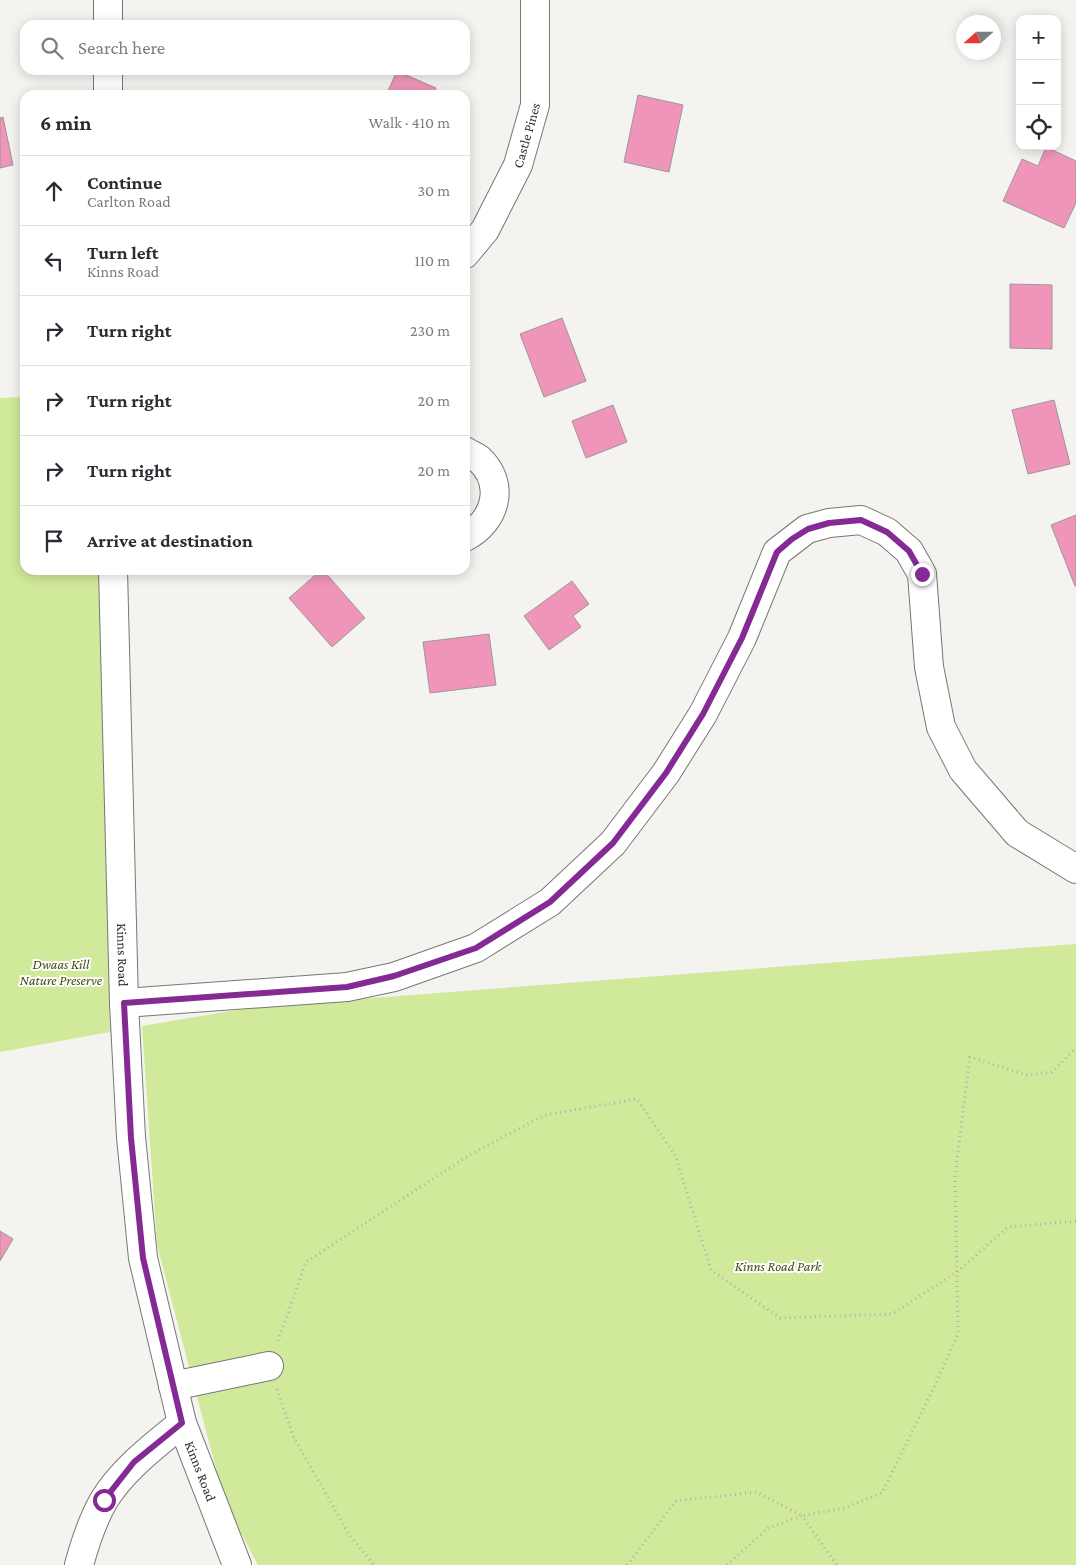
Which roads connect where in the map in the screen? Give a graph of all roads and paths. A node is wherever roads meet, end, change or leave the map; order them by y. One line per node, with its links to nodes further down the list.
1 (108, 0): 3 (street)
2 (535, 0): 6 (street, Castle Pines)
3 (108, 20)
4 (108, 75): 5 (street)
5 (108, 90)
6 (470, 248)
7 (470, 454): 8 (street)
8 (470, 534)
9 (113, 575): 11 (street, Kinns Road)
10 (1076, 869): 11 (street)
11 (124, 1003): 16 (street, Kinns Road)
12 (1076, 1048): 14 (path)
13 (1076, 1222): 14 (path)
14 (957, 1272): 15 (path); 18 (path)
15 (269, 1366): 16 (street); 21 (path)
16 (173, 1386): 17 (street, Kinns Road)
17 (182, 1423): 19 (street); 20 (street, Kinns Road)
18 (802, 1516): 22 (path); 23 (path); 24 (path)
19 (78, 1565)
20 (237, 1565)
21 (374, 1565)
22 (627, 1565)
23 (727, 1565)
24 (837, 1565)

